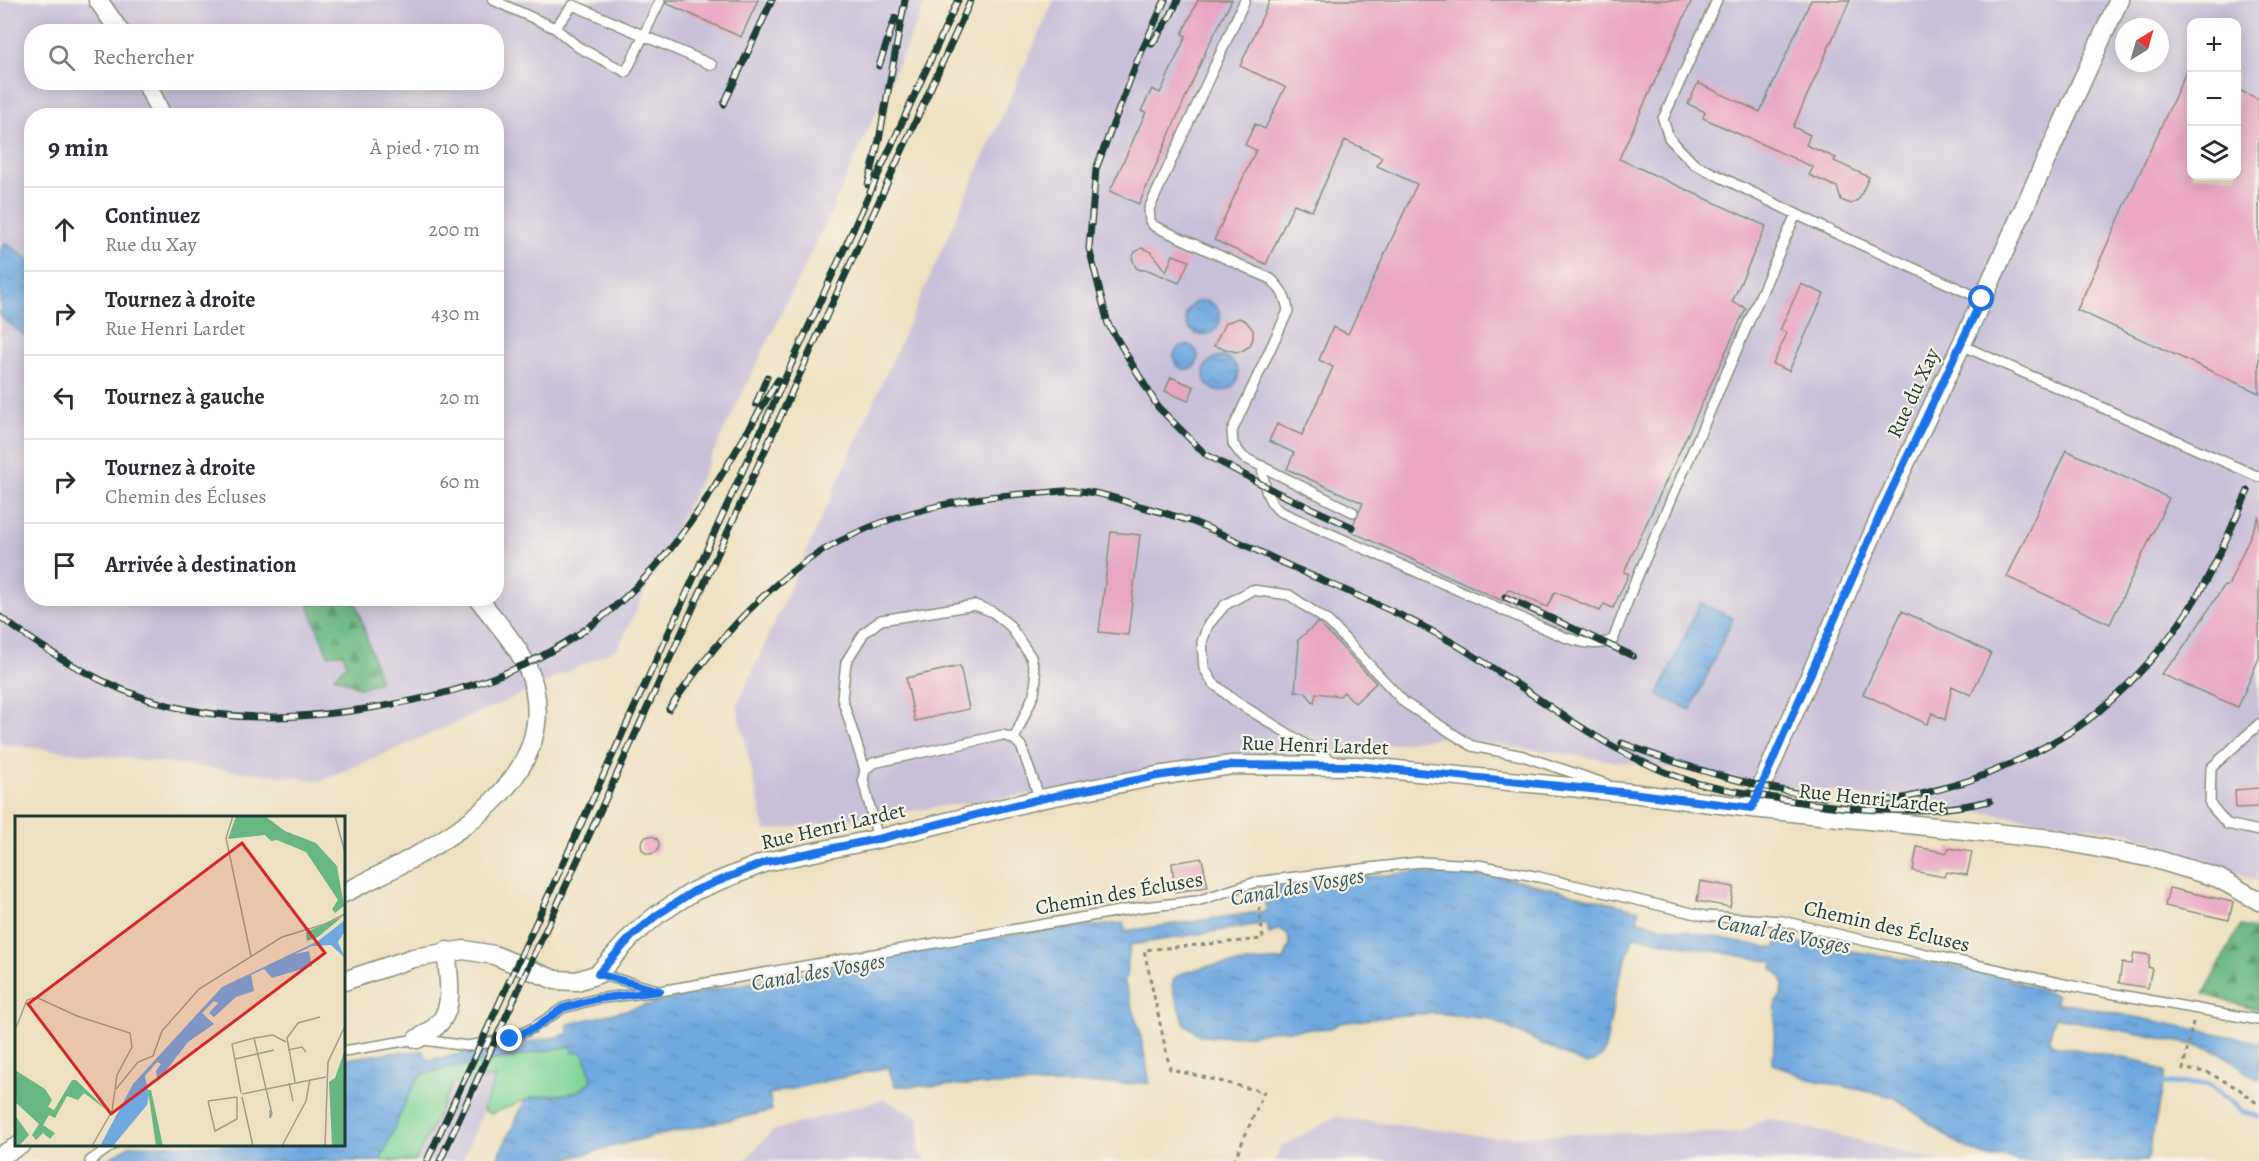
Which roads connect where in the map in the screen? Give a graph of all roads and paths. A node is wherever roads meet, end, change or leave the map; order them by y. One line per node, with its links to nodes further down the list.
1 (98, 0): 7 (street)
2 (493, 0): 8 (lane)
3 (1245, 0): 16 (lane)
4 (1718, 0): 13 (lane)
5 (2119, 0): 14 (street, Rue du Xay)
6 (660, 1): 9 (lane)
7 (114, 24)
8 (555, 28): 9 (lane); 9 (lane)
9 (643, 36): 10 (lane)
10 (712, 65)
11 (150, 90): 12 (street)
12 (158, 108)
13 (1796, 214): 14 (lane); 16 (lane)
14 (1982, 299): 15 (street, Rue du Xay)
15 (1961, 345): 17 (lane); 26 (street, Rue du Xay)
16 (1262, 466): 18 (lane)
17 (2259, 477)
18 (1353, 512)
19 (484, 606): 29 (street)
20 (2259, 724): 27 (lane)
21 (1014, 739): 23 (lane); 23 (lane); 25 (lane)
22 (1339, 766): 24 (street, Rue Henri Lardet); 24 (lane); 25 (street, Rue Henri Lardet)
23 (865, 770): 28 (lane)
24 (1631, 793): 26 (street, Rue Henri Lardet)
25 (1040, 799): 28 (street, Rue Henri Lardet)
26 (1752, 808): 30 (street, Rue Henri Lardet)
27 (2259, 831)
28 (878, 839): 33 (street, Rue Henri Lardet)
29 (345, 892)
30 (2259, 901)
31 (1261, 909): 45 (path)
32 (447, 951): 33 (street); 34 (street); 38 (street)
33 (598, 974): 35 (lane)
34 (345, 981)
35 (660, 991): 36 (lane, Chemin des Écluses); 38 (lane, Chemin des Écluses)
36 (2259, 1020)
37 (2193, 1021): 40 (path)
38 (417, 1039): 39 (lane, Chemin des Écluses)
39 (345, 1051)
40 (2259, 1105)
41 (18, 1146): 43 (street)
42 (111, 1146): 44 (lane)
43 (0, 1156)
44 (90, 1161)
45 (1234, 1161)

